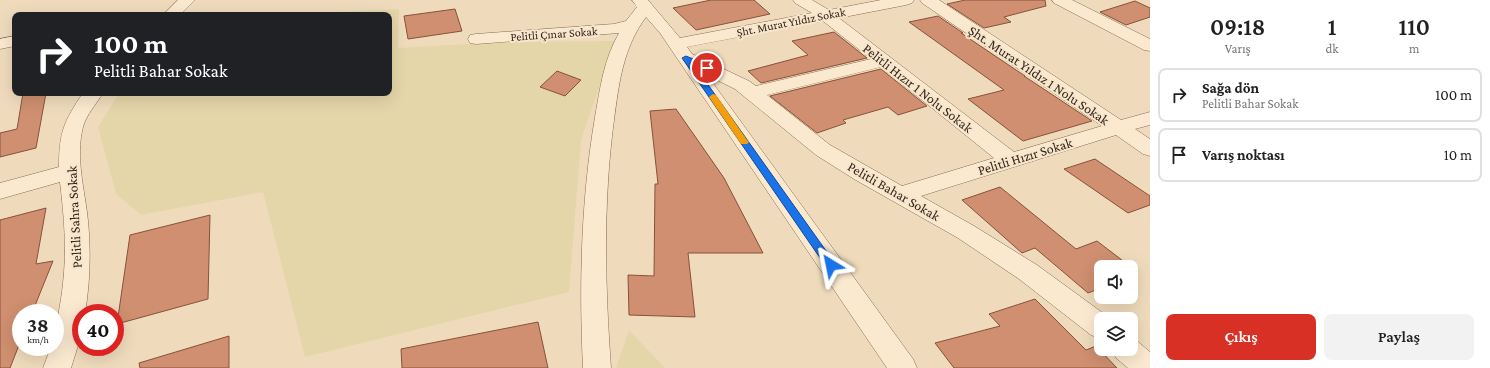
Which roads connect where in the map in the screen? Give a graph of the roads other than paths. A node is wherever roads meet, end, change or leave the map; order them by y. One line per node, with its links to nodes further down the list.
1 (187, 0): 7 (street)
2 (801, 0): 8 (street, Pelitli Hızır 1 Nolu Sokak)
3 (906, 0): 8 (street, Şht. Murat Yıldız Sokak)
4 (928, 0): 19 (street, Şht. Murat Yıldız 1 Nolu Sokak)
5 (1060, 0): 11 (street)
6 (643, 3): 9 (street); 14 (street)
7 (174, 12)
8 (826, 15): 14 (street, Şht. Murat Yıldız Sokak); 15 (street, Pelitli Hızır 1 Nolu Sokak)
9 (632, 25): 10 (street, Pelitli Çınar Sokak); 28 (street)
10 (476, 39)
11 (1146, 41)
12 (12, 42): 13 (street)
13 (0, 44)
14 (681, 51): 16 (street, Pelitli Bahar Sokak); 29 (street)
15 (884, 60): 16 (street); 21 (street, Pelitli Hızır 1 Nolu Sokak)
16 (752, 93): 24 (street, Pelitli Bahar Sokak)
17 (92, 96): 22 (street, Pelitli Sahra Sokak)
18 (1150, 118): 19 (street, Pelitli Hızır Sokak)
19 (1118, 128): 20 (street, Şht. Murat Yıldız 1 Nolu Sokak); 21 (street, Pelitli Hızır Sokak)
20 (1150, 149)
21 (1011, 161): 24 (street, Pelitli Hızır Sokak)
22 (71, 171): 23 (street); 27 (street, Pelitli Sahra Sokak)
23 (0, 191)
24 (899, 195): 25 (street, Pelitli Bahar Sokak)
25 (1094, 322)
26 (1134, 356): 30 (street)
27 (57, 368)
28 (597, 368)
29 (903, 368)
30 (1148, 368)

